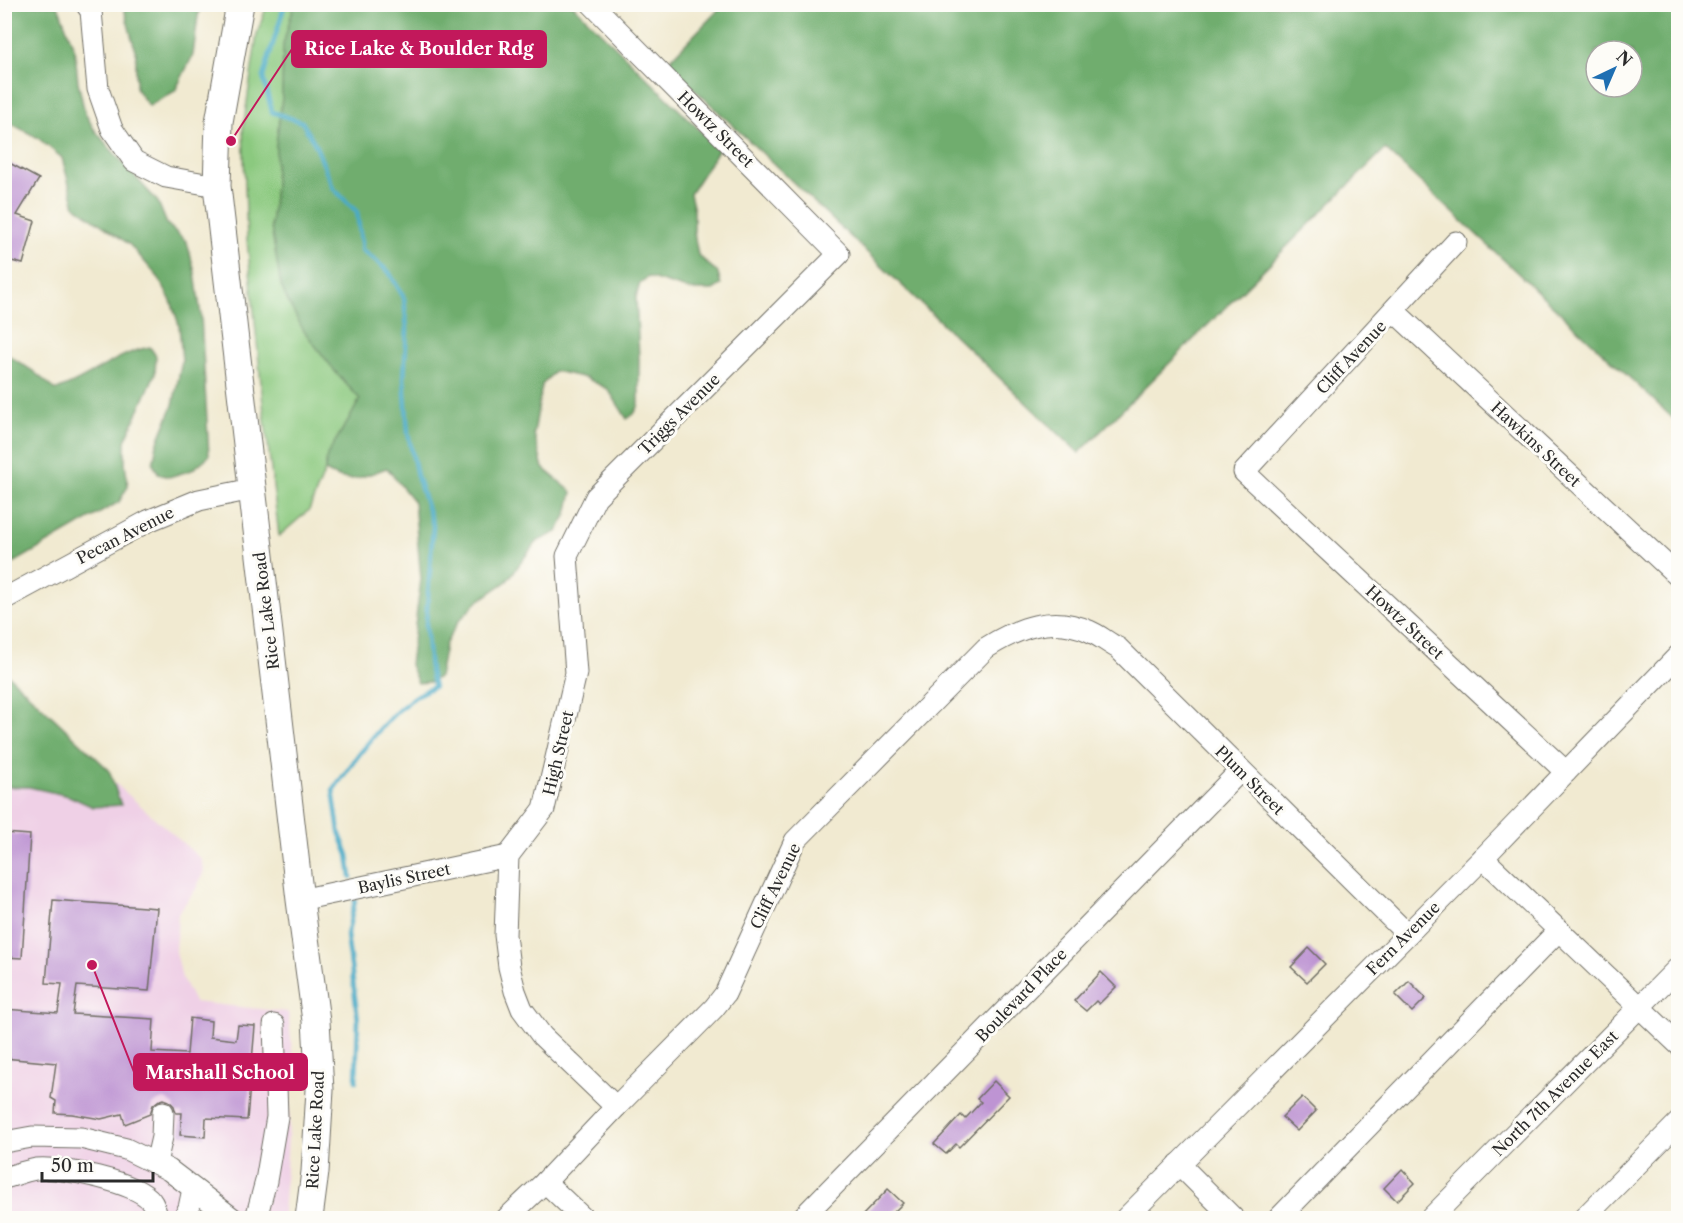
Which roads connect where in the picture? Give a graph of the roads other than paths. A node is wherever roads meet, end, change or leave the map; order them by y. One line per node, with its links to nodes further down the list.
1 (86, 4): 4 (street)
2 (240, 4): 4 (main road, Rice Lake Road)
3 (592, 4): 6 (street, Howtz Street)
4 (217, 186): 9 (main road, Rice Lake Road)
5 (1456, 242): 7 (street, Cliff Avenue)
6 (839, 254): 12 (street, Triggs Avenue)
7 (1394, 311): 8 (street, Cliff Avenue); 10 (street, Hawkins Street)
8 (1244, 472): 16 (street, Howtz Street)
9 (252, 489): 11 (street, Pecan Avenue); 19 (main road, Rice Lake Road)
10 (1678, 576)
11 (4, 599)
12 (571, 599): 17 (street, High Street)
13 (1090, 631): 15 (street, Plum Street); 26 (street, Cliff Avenue)
14 (1678, 656): 16 (street, Fern Avenue)
15 (1240, 771): 21 (street, Plum Street); 42 (street, Boulevard Place)
16 (1566, 772): 18 (street, Fern Avenue)
17 (508, 856): 19 (street, Baylis Street); 26 (street)
18 (1483, 858): 20 (street); 21 (street, Fern Avenue)
19 (300, 900): 39 (main road, Rice Lake Road)
20 (1559, 930): 23 (street); 45 (street)
21 (1407, 934): 31 (street, Fern Avenue)
22 (1678, 968): 23 (street, North 7th Avenue East)
23 (1640, 1007): 25 (street); 46 (street, North 7th Avenue East)
24 (274, 1025): 38 (street)
25 (1678, 1044)
26 (616, 1107): 33 (street, Cliff Avenue)
27 (163, 1112): 30 (street)
28 (1678, 1123): 47 (street)
29 (4, 1142): 30 (street)
30 (156, 1163): 34 (street)
31 (1179, 1164): 43 (street, Fern Avenue); 44 (street)
32 (4, 1178): 35 (street)
33 (545, 1182): 40 (street, Cliff Avenue); 41 (street)
34 (193, 1189): 36 (street); 37 (street)
35 (157, 1218)
36 (184, 1218)
37 (232, 1218)
38 (256, 1218)
39 (309, 1218)
40 (507, 1218)
41 (583, 1218)
42 (802, 1218)
43 (1126, 1218)
44 (1233, 1218)
45 (1279, 1218)
46 (1431, 1218)
47 (1584, 1218)

